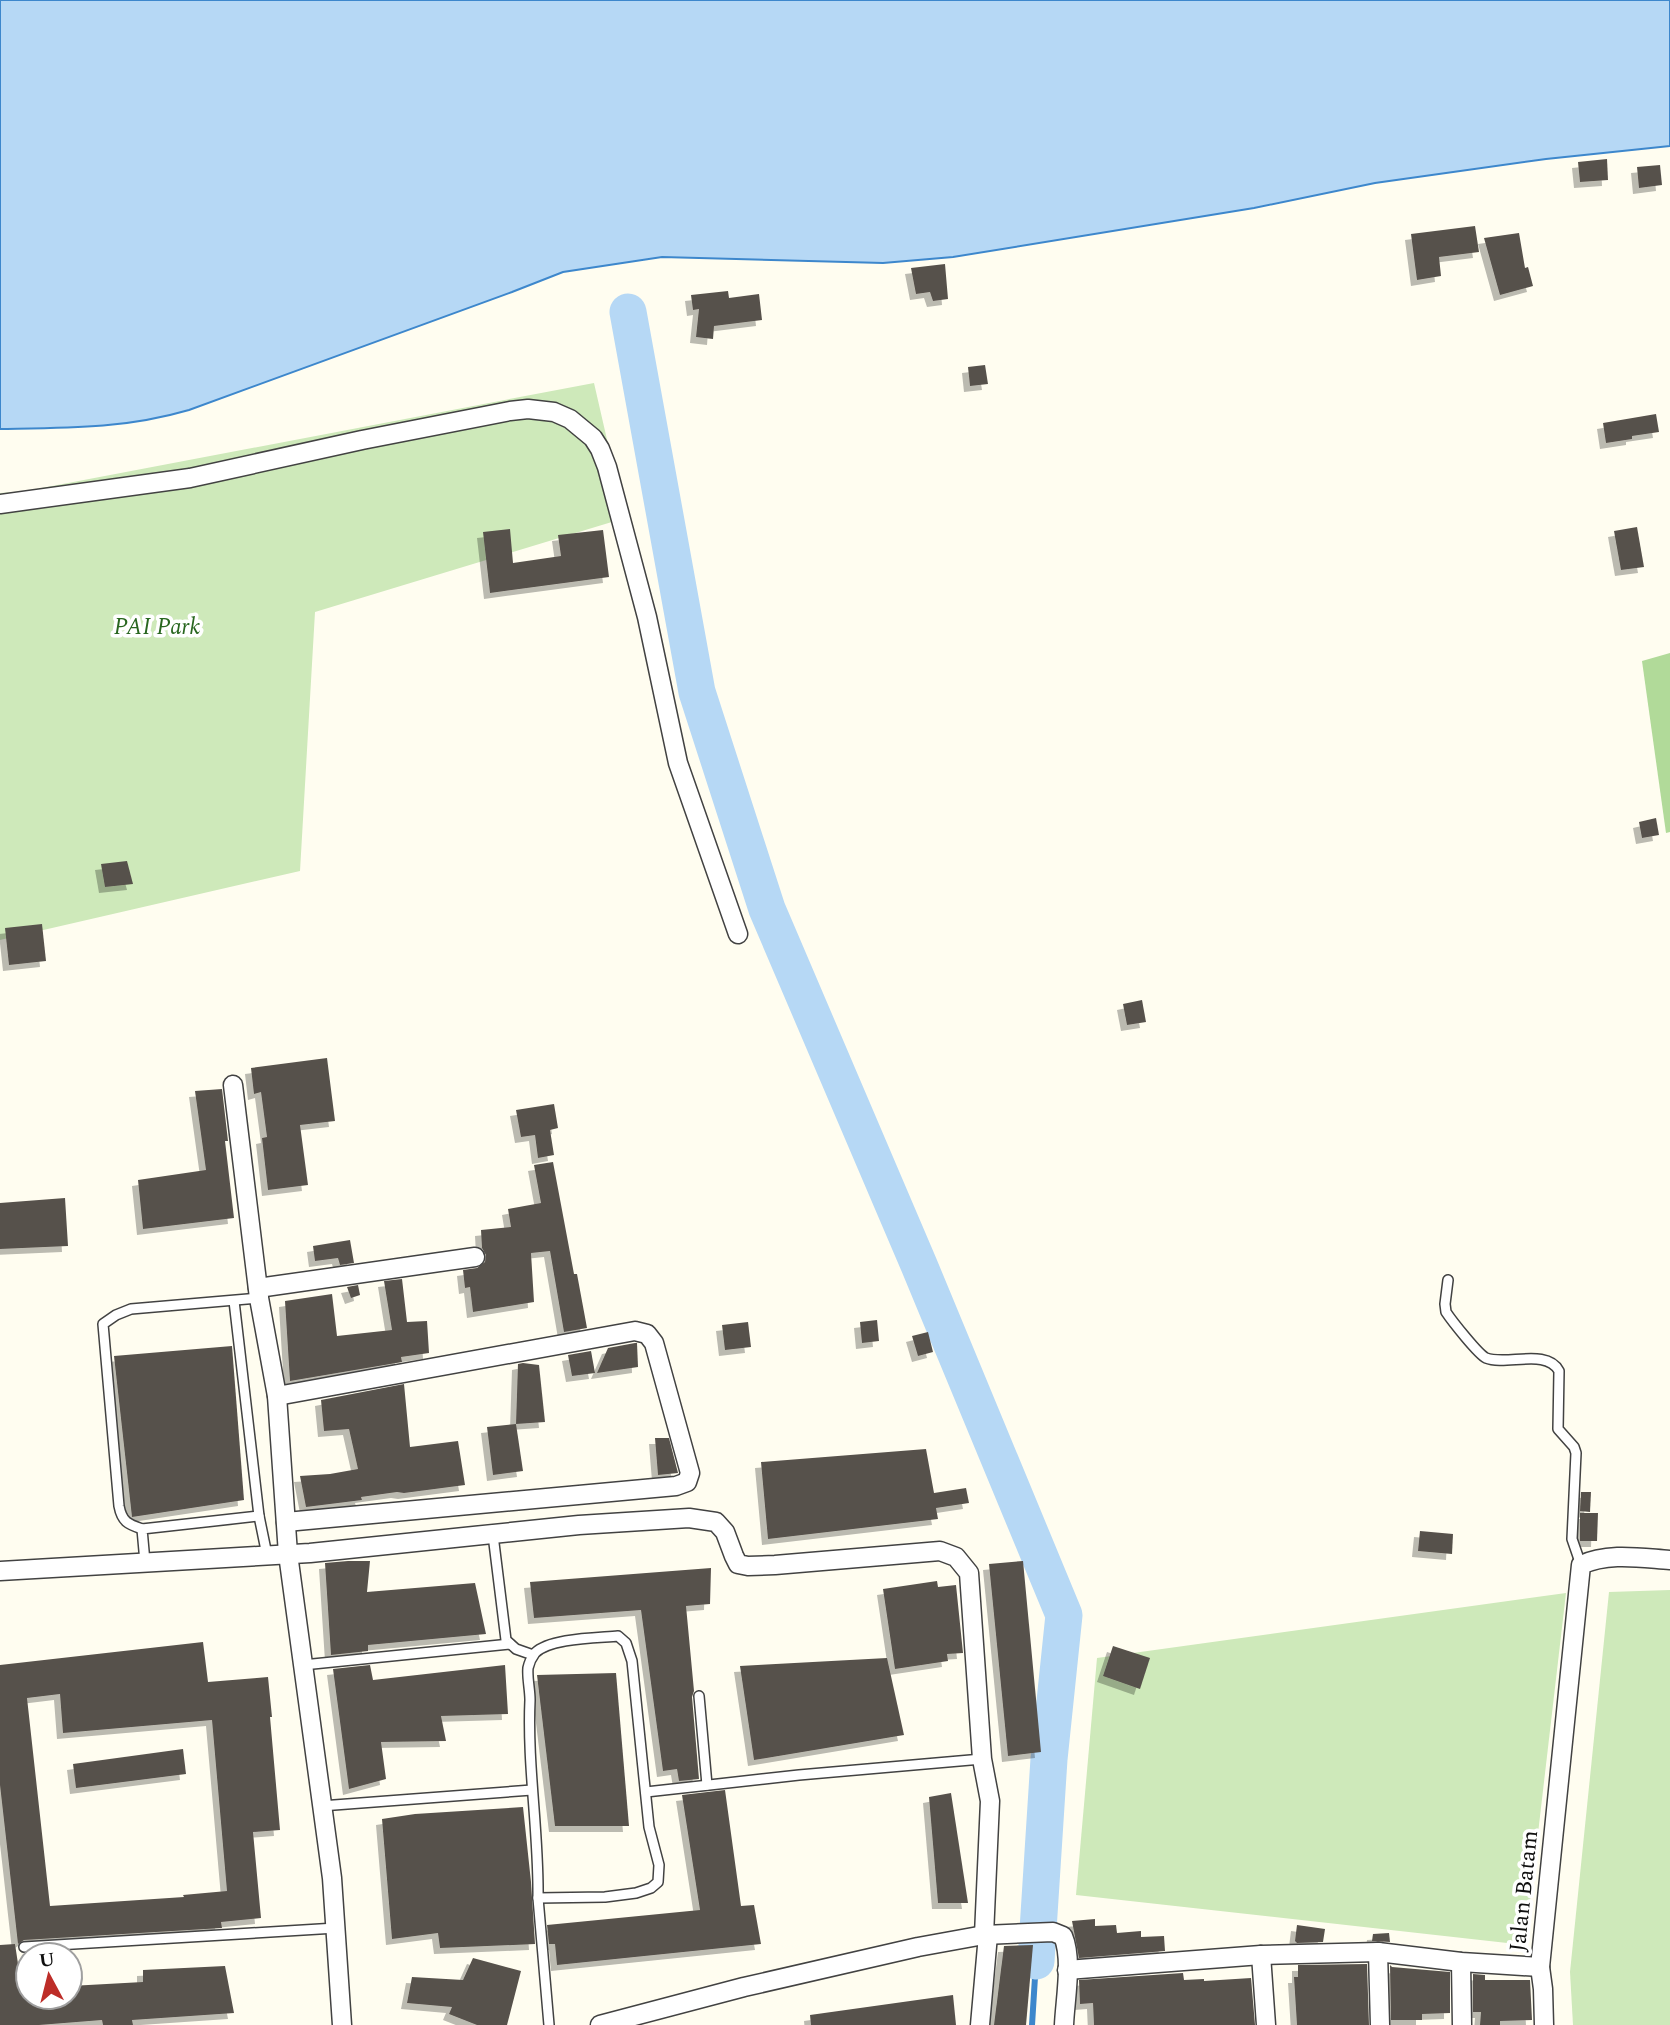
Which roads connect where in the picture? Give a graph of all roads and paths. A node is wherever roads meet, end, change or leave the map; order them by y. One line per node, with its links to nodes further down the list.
1 (0, 504): 2 (street)
2 (738, 934)
3 (233, 1085): 6 (street)
4 (475, 1257): 6 (street)
5 (1448, 1280): 17 (lane)
6 (259, 1293): 7 (lane); 8 (street)
7 (234, 1301): 9 (lane); 11 (lane)
8 (276, 1396): 10 (street); 10 (street)
9 (259, 1516): 11 (lane); 14 (lane)
10 (286, 1522): 13 (street)
11 (142, 1529): 16 (lane)
12 (493, 1535): 13 (street); 19 (lane); 23 (street)
13 (288, 1554): 14 (street); 21 (street)
14 (267, 1555): 16 (street)
15 (1670, 1560): 17 (street)
16 (145, 1562): 18 (street)
17 (1581, 1564): 35 (street, Jalan Batam)
18 (0, 1571)
19 (510, 1644): 20 (lane); 21 (lane)
20 (533, 1655): 25 (lane); 26 (lane)
21 (303, 1665): 27 (street)
22 (699, 1696): 24 (lane)
23 (982, 1759): 24 (lane); 30 (street)
24 (707, 1785): 26 (lane)
25 (532, 1790): 27 (lane); 28 (lane)
26 (646, 1792): 28 (lane)
27 (321, 1806): 29 (street)
28 (538, 1898): 38 (lane)
29 (336, 1928): 31 (lane); 37 (street)
30 (986, 1935): 36 (street); 39 (street); 40 (street)
31 (84, 1943)
32 (1378, 1952): 33 (street, Jalan Batam); 34 (street, Jalan Batam); 43 (street)
33 (1261, 1955): 36 (street, Jalan Batam); 42 (street)
34 (1461, 1962): 35 (street, Jalan Batam); 44 (street)
35 (1540, 1967): 45 (street)
36 (1068, 1970): 41 (street)
37 (342, 2025)
38 (549, 2025)
39 (600, 2025)
40 (980, 2025)
41 (1064, 2025)
42 (1266, 2025)
43 (1380, 2025)
44 (1462, 2025)
45 (1544, 2025)

